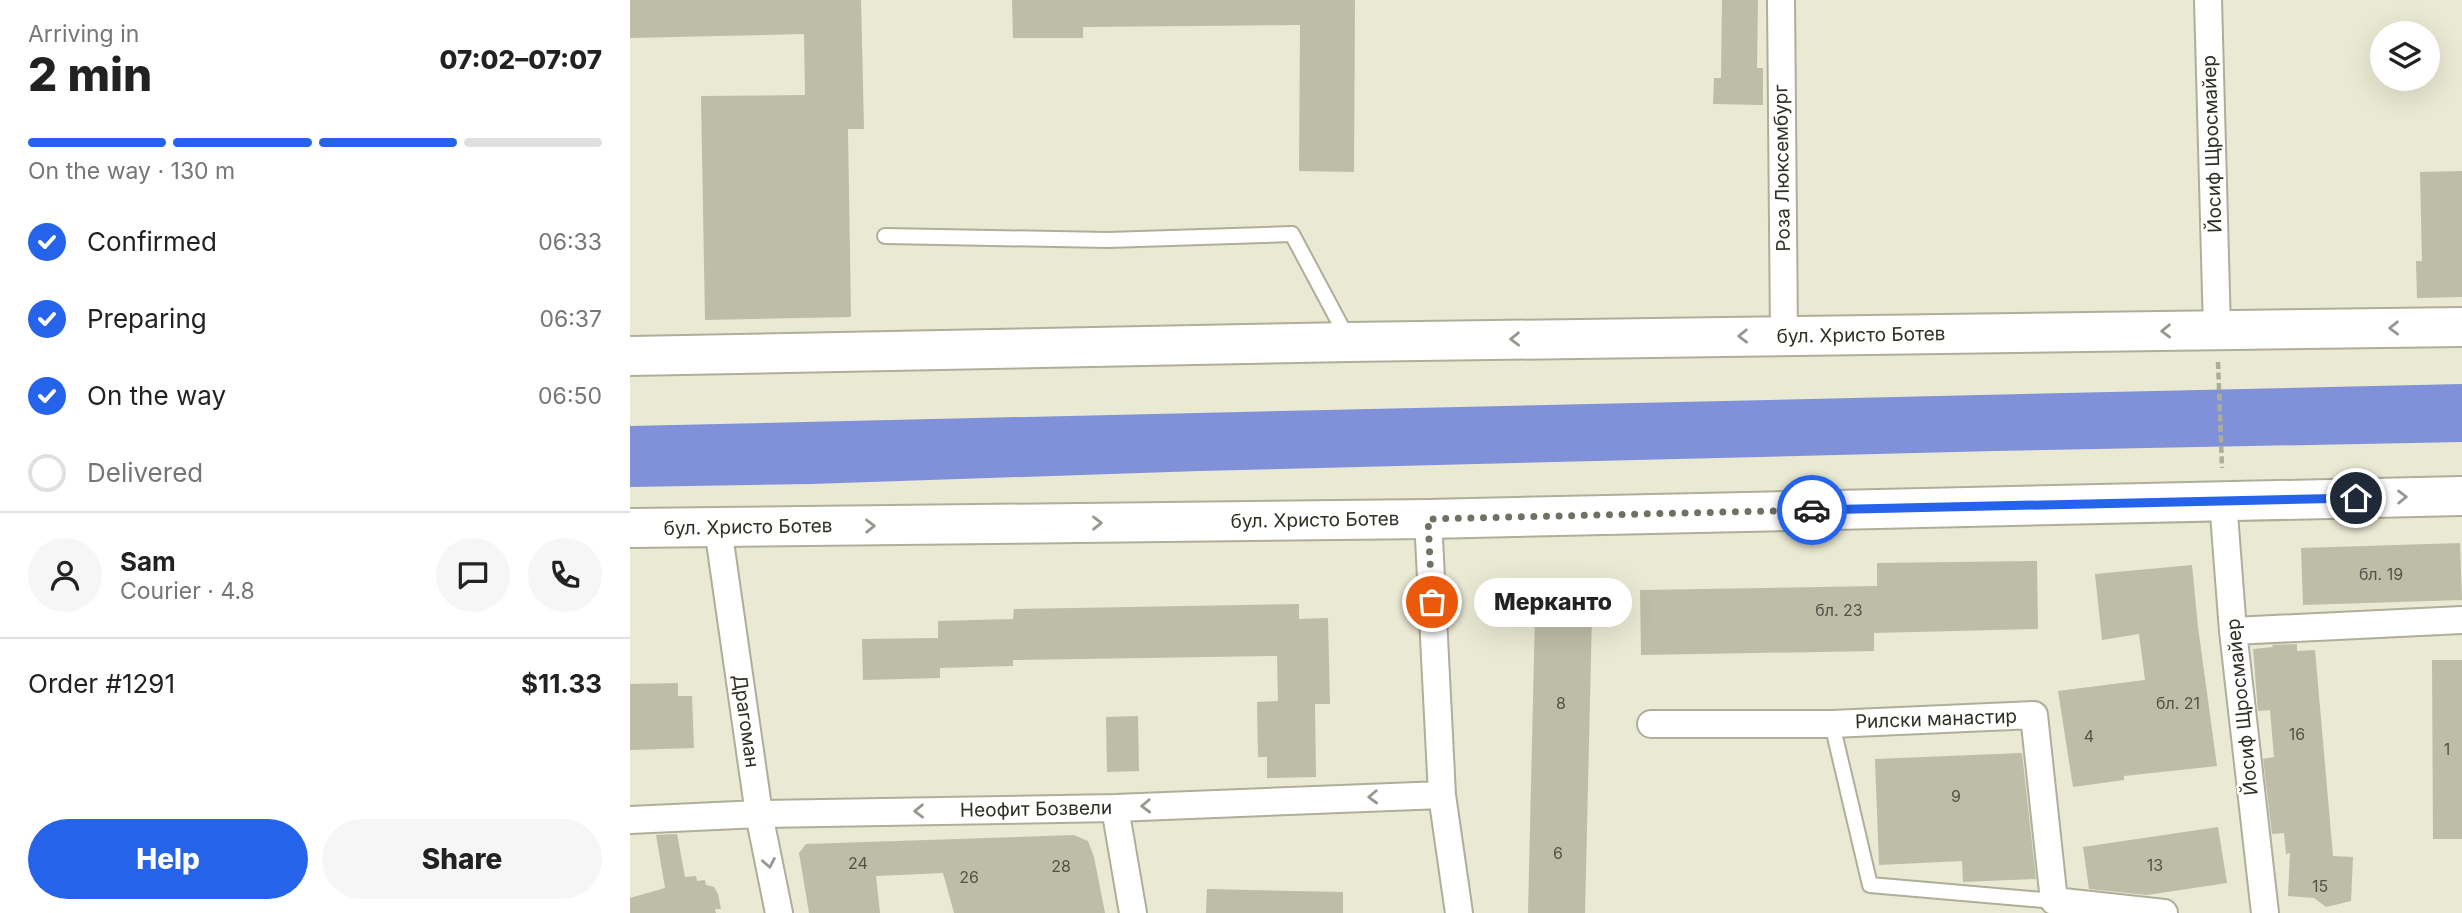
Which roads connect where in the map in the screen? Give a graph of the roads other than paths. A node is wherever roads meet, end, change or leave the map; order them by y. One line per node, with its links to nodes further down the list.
1 (1781, 0): 6 (street, Роза Люксембург)
2 (2208, 0): 5 (street, Йосиф Щросмайер)
3 (885, 236): 7 (lane)
4 (2462, 327): 5 (main road, бул. Христо Ботев, one-way to 5)
5 (2217, 330): 6 (main road, бул. Христо Ботев, one-way to 6)
6 (1784, 336): 7 (main road, бул. Христо Ботев, one-way to 7)
7 (1349, 342): 8 (main road, бул. Христо Ботев)
8 (630, 356)
9 (2462, 496): 10 (main road, бул. Христо Ботев, one-way to 9)
10 (2223, 501): 11 (main road, бул. Христо Ботев); 15 (street, Йосиф Щросмайер)
11 (1428, 519): 13 (main road, бул. Христо Ботев, one-way to 11); 18 (street)
12 (630, 528): 13 (main road, бул. Христо Ботев)
13 (718, 528): 20 (street, Драгоман)
14 (2462, 620): 15 (street)
15 (2233, 631): 28 (street, Йосиф Щросмайер)
16 (1651, 724): 17 (street, Рилски манастир)
17 (1832, 724): 22 (lane); 22 (street, Рилски манастир)
18 (1441, 795): 19 (street, Неофит Бозвели, one-way to 19); 26 (street)
19 (1115, 807): 20 (street, Неофит Бозвели, one-way to 20); 25 (street)
20 (759, 814): 21 (street, Неофит Бозвели); 24 (street, Драгоман, one-way to 24)
21 (630, 820)
22 (2054, 901): 23 (street)
23 (2115, 910): 27 (street)
24 (779, 913)
25 (1133, 913)
26 (1459, 913)
27 (2164, 913)
28 (2265, 913)

